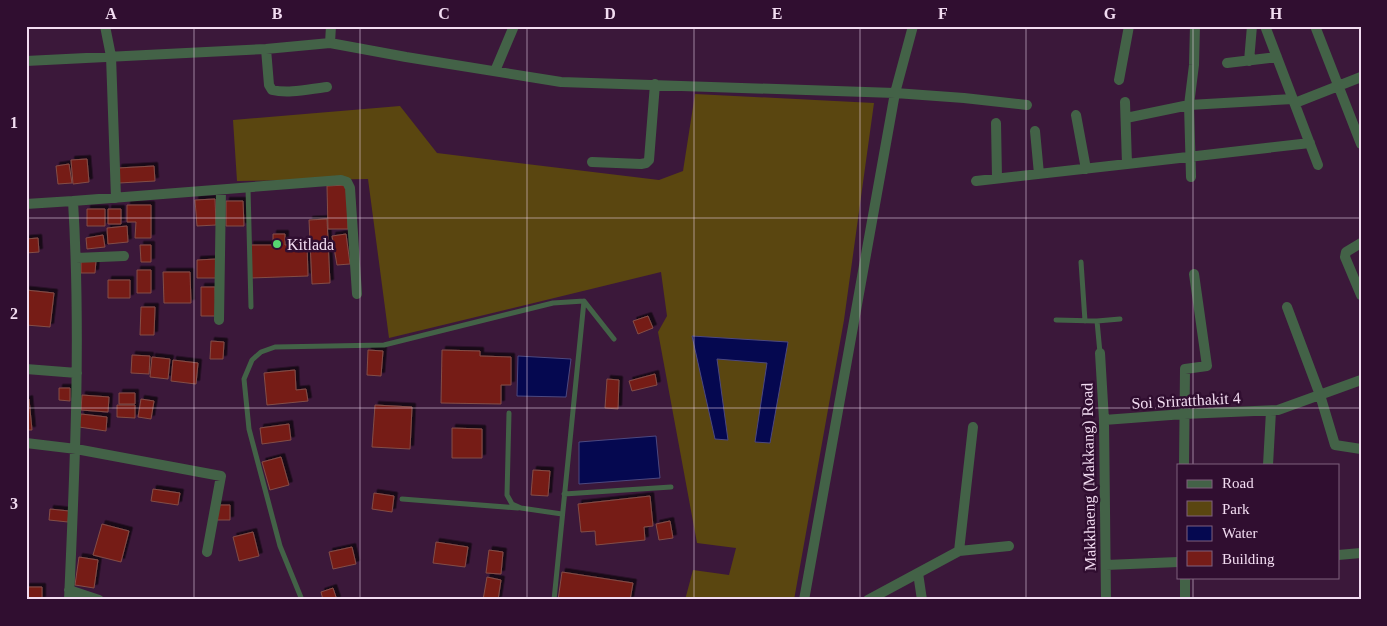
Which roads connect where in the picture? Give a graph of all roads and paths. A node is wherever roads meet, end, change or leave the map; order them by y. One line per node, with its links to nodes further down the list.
1 (106, 26): 12 (street)
2 (331, 26): 10 (street)
3 (514, 26): 17 (street)
4 (913, 26): 23 (street)
5 (1129, 26): 19 (street)
6 (1195, 26): 27 (street)
7 (1252, 26): 14 (street)
8 (1315, 26): 21 (street)
9 (1269, 27): 13 (street)
10 (330, 43): 11 (street); 17 (street)
11 (266, 49): 12 (street); 22 (street)
12 (110, 56): 15 (street); 45 (street)
13 (1277, 57): 14 (street); 24 (street)
14 (1249, 60): 16 (street)
15 (26, 61)
16 (1227, 63)
17 (495, 71): 20 (street)
18 (1361, 77): 21 (street)
19 (1120, 80)
20 (655, 84): 23 (street); 35 (street)
21 (1338, 86): 24 (street); 33 (street)
22 (327, 87)
23 (895, 93): 26 (street); 97 (street)
24 (1294, 101): 27 (street); 32 (street)
25 (1125, 102): 29 (street)
26 (1027, 105)
27 (1189, 105): 29 (street); 34 (street)
28 (1076, 115): 38 (street)
29 (1126, 118): 36 (street)
30 (996, 123): 41 (street)
31 (1035, 131): 39 (street)
32 (1310, 143): 34 (street); 37 (street)
33 (1361, 144)
34 (1191, 157): 36 (street); 40 (street)
35 (592, 162)
36 (1127, 164): 38 (street)
37 (1318, 165)
38 (1086, 169): 39 (street)
39 (1039, 174): 41 (street)
40 (1191, 177)
41 (998, 178): 42 (street)
42 (976, 181)
43 (248, 188): 44 (street); 53 (street); 56 (lane)
44 (220, 190): 45 (street); 59 (street)
45 (116, 198): 46 (street)
46 (73, 201): 47 (street); 50 (street)
47 (26, 204)
48 (1361, 243): 54 (street)
49 (124, 256): 50 (street)
50 (76, 258): 66 (street)
51 (1081, 262): 61 (lane)
52 (1194, 274): 71 (street)
53 (357, 294)
54 (1361, 295)
55 (584, 301): 63 (lane); 80 (lane); 95 (lane)
56 (251, 307)
57 (1287, 307): 68 (street)
58 (1120, 319): 62 (lane)
59 (219, 320)
60 (1056, 320): 61 (lane)
61 (1085, 321): 62 (lane)
62 (1097, 321): 64 (lane)
63 (614, 340)
64 (1100, 353): 72 (street, Makkhaeng (Makkang) Road)
65 (26, 369): 66 (street)
66 (77, 374): 75 (street)
67 (1361, 380): 68 (street, Soi Sriratthakit 4)
68 (1320, 395): 69 (street, Soi Sriratthakit 4); 76 (street)
69 (1271, 411): 71 (street, Soi Sriratthakit 4); 78 (street)
70 (509, 413): 82 (lane)
71 (1184, 414): 72 (street, Soi Sriratthakit 4); 77 (street)
72 (1104, 420): 90 (street, Makkhaeng (Makkang) Road)
73 (973, 427): 85 (street)
74 (26, 443): 75 (street)
75 (76, 449): 86 (street); 93 (street)
76 (1361, 449)
77 (1184, 464)
78 (1268, 464)
79 (671, 487): 80 (lane)
80 (564, 494): 83 (lane)
81 (402, 499): 82 (lane)
82 (521, 508): 83 (lane)
83 (562, 514): 96 (lane)
84 (1009, 546): 85 (street)
85 (960, 551): 91 (street)
86 (207, 552)
87 (1361, 553): 88 (street)
88 (1340, 554)
89 (1177, 562): 90 (street)
90 (1106, 566): 100 (street, Makkhaeng (Makkang) Road)
91 (918, 573): 98 (street); 99 (street)
92 (1185, 578): 101 (street)
93 (69, 595): 94 (street)
94 (99, 600)
95 (302, 600)
96 (554, 600)
97 (804, 600)
98 (868, 600)
99 (922, 600)
100 (1106, 600)
101 (1185, 600)

